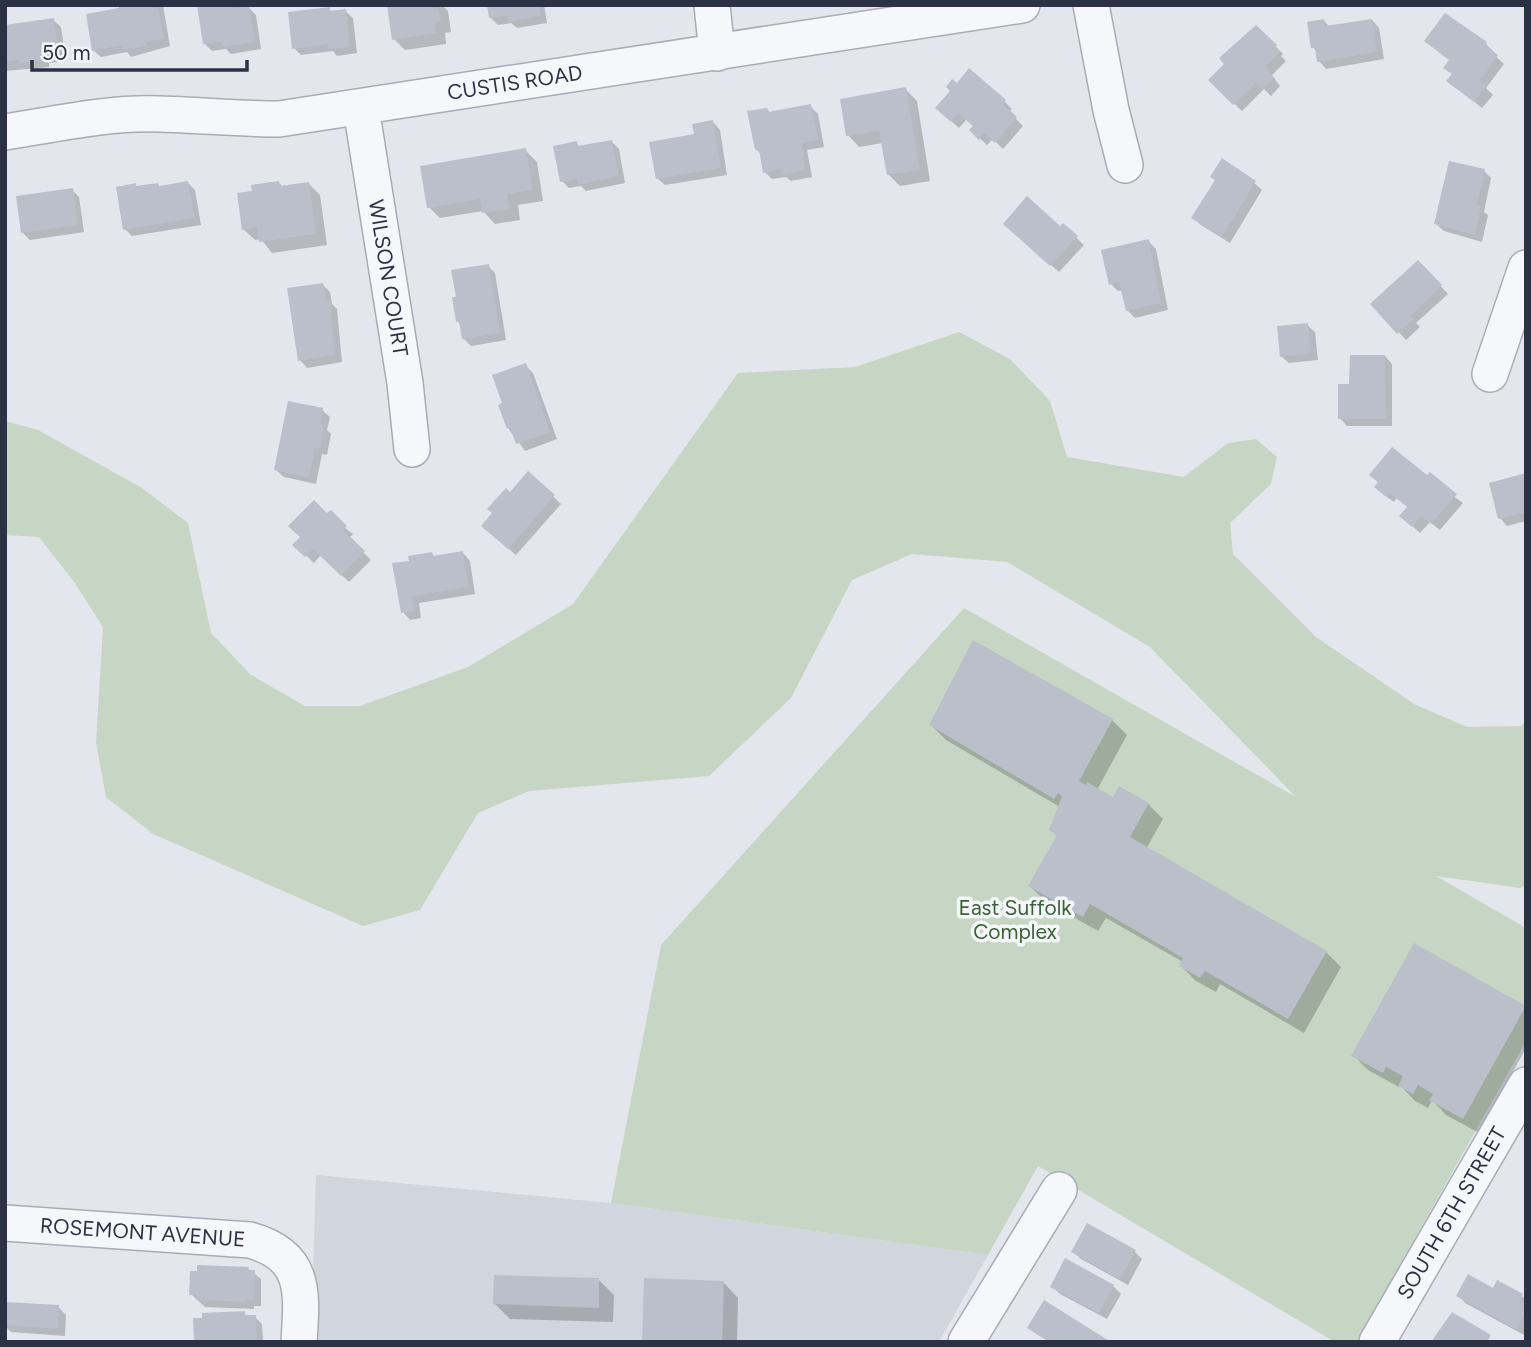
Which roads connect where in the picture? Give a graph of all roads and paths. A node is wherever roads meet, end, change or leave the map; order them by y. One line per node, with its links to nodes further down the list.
1 (712, 5): 4 (street)
2 (1022, 5): 4 (street, CUSTIS ROAD)
3 (1091, 5): 7 (street)
4 (717, 53): 5 (street, CUSTIS ROAD)
5 (360, 108): 6 (street, CUSTIS ROAD); 10 (street, WILSON COURT)
6 (5, 132)
7 (1125, 165)
8 (1526, 268): 9 (street)
9 (1490, 374)
10 (412, 449)
11 (1526, 1085): 16 (street, SOUTH 6TH STREET)
12 (1059, 1190): 15 (street)
13 (5, 1223): 14 (street, ROSEMONT AVENUE)
14 (299, 1342)
15 (966, 1342)
16 (1377, 1342)

